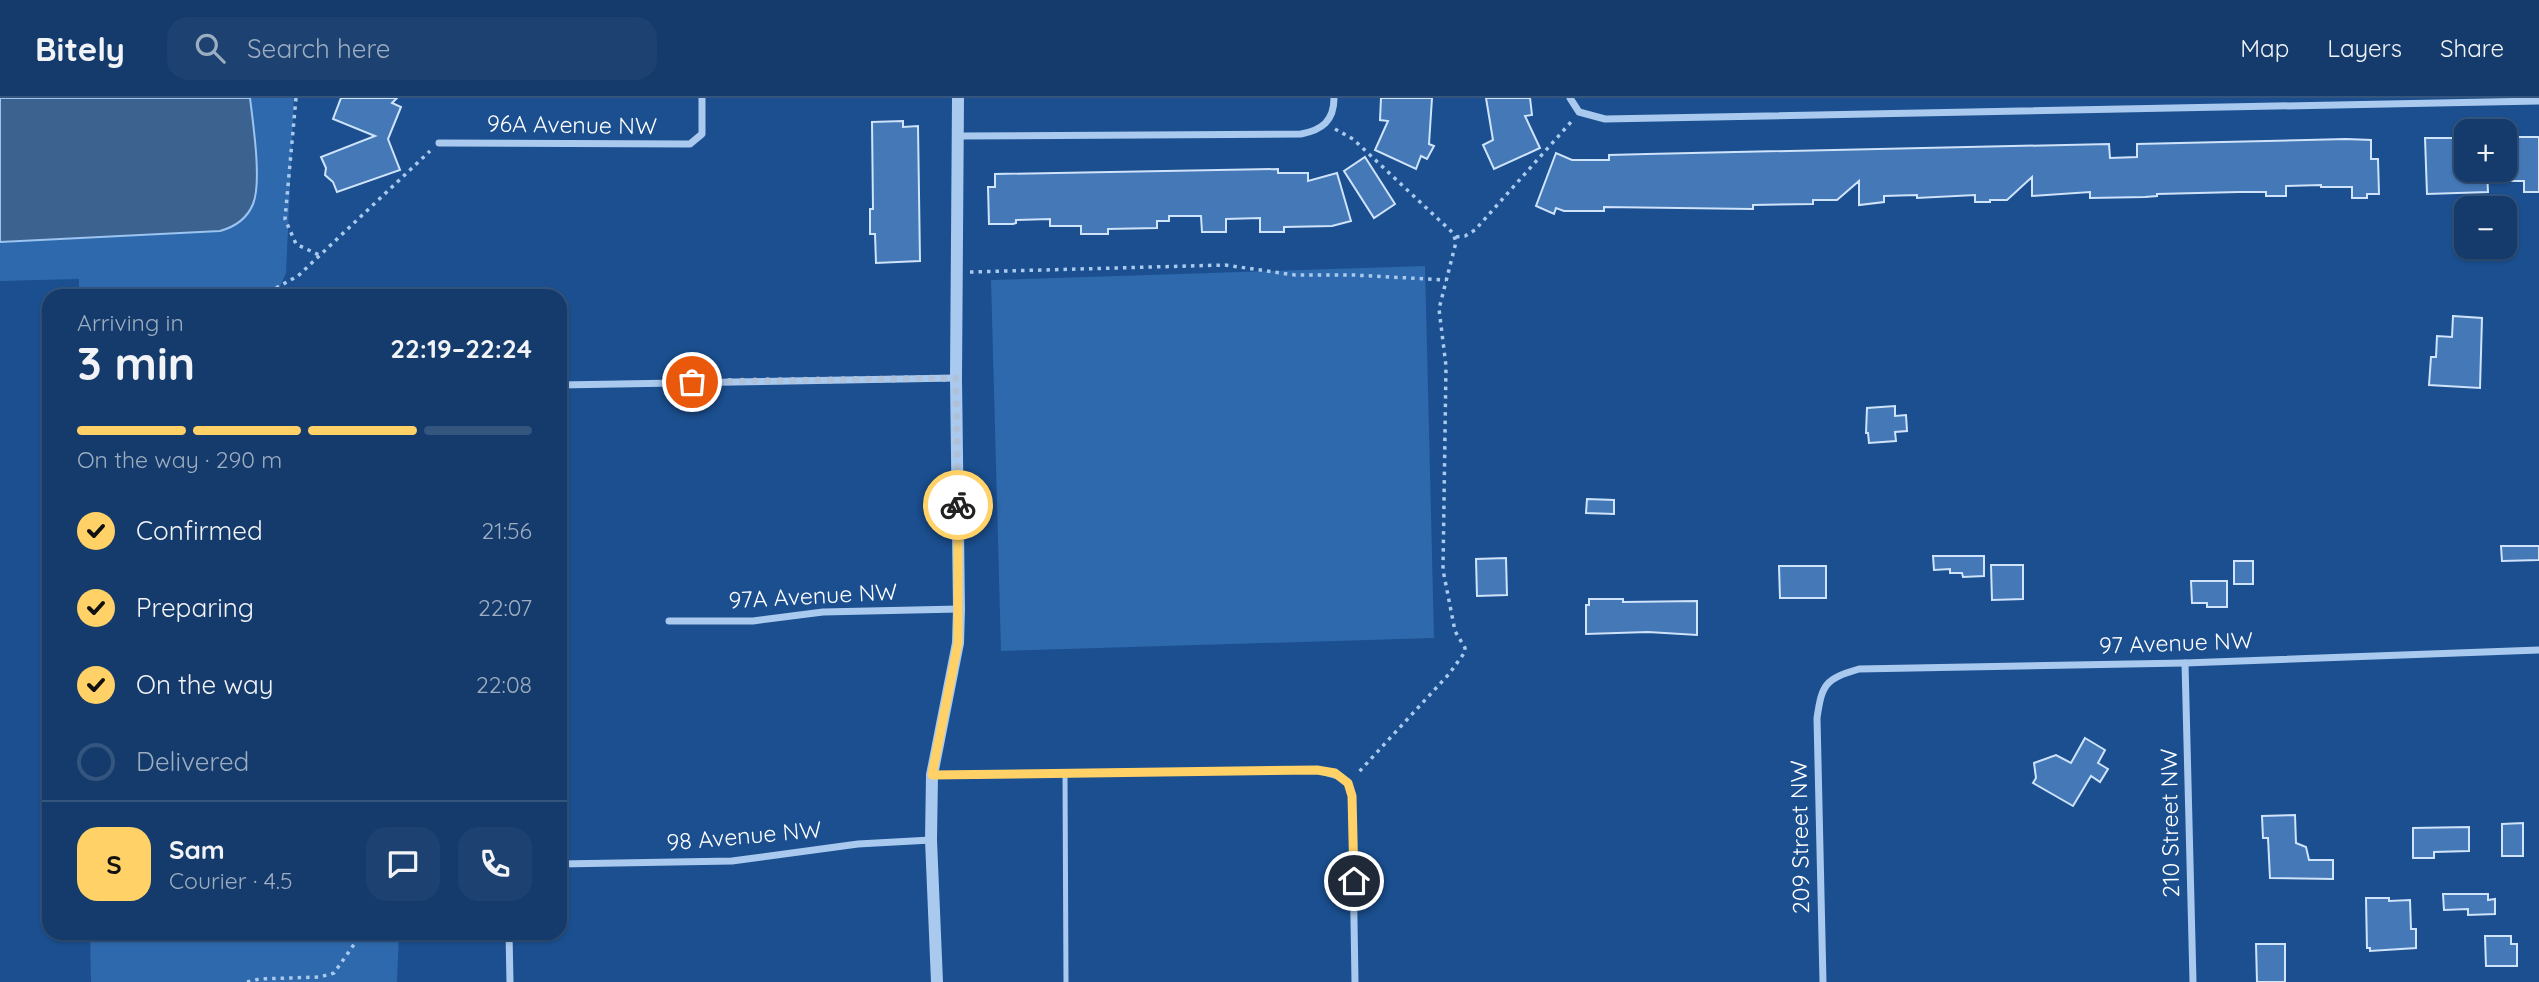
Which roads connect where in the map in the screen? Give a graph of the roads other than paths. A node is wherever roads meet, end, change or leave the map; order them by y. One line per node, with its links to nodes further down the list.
1 (702, 98): 8 (street, 96A Avenue NW)
2 (958, 98): 7 (street)
3 (1334, 98): 7 (street)
4 (1570, 98): 6 (street)
5 (2536, 100): 6 (street)
6 (2334, 101)
7 (959, 136): 9 (street)
8 (439, 143)
9 (956, 378): 10 (street); 11 (street)
10 (567, 385)
11 (959, 609): 12 (street, 97A Avenue NW); 17 (street)
12 (669, 621)
13 (2539, 650): 14 (street, 97 Avenue NW)
14 (2185, 663): 15 (street, 97 Avenue NW); 26 (street, 210 Street NW)
15 (1821, 691): 25 (street, 209 Street NW)
16 (1065, 774): 17 (street); 23 (lane); 24 (street)
17 (932, 775): 18 (street)
18 (931, 840): 19 (street, 98 Avenue NW); 22 (street)
19 (567, 864)
20 (509, 940): 21 (street)
21 (510, 982)
22 (937, 982)
23 (1066, 982)
24 (1355, 982)
25 (1823, 982)
26 (2193, 982)

